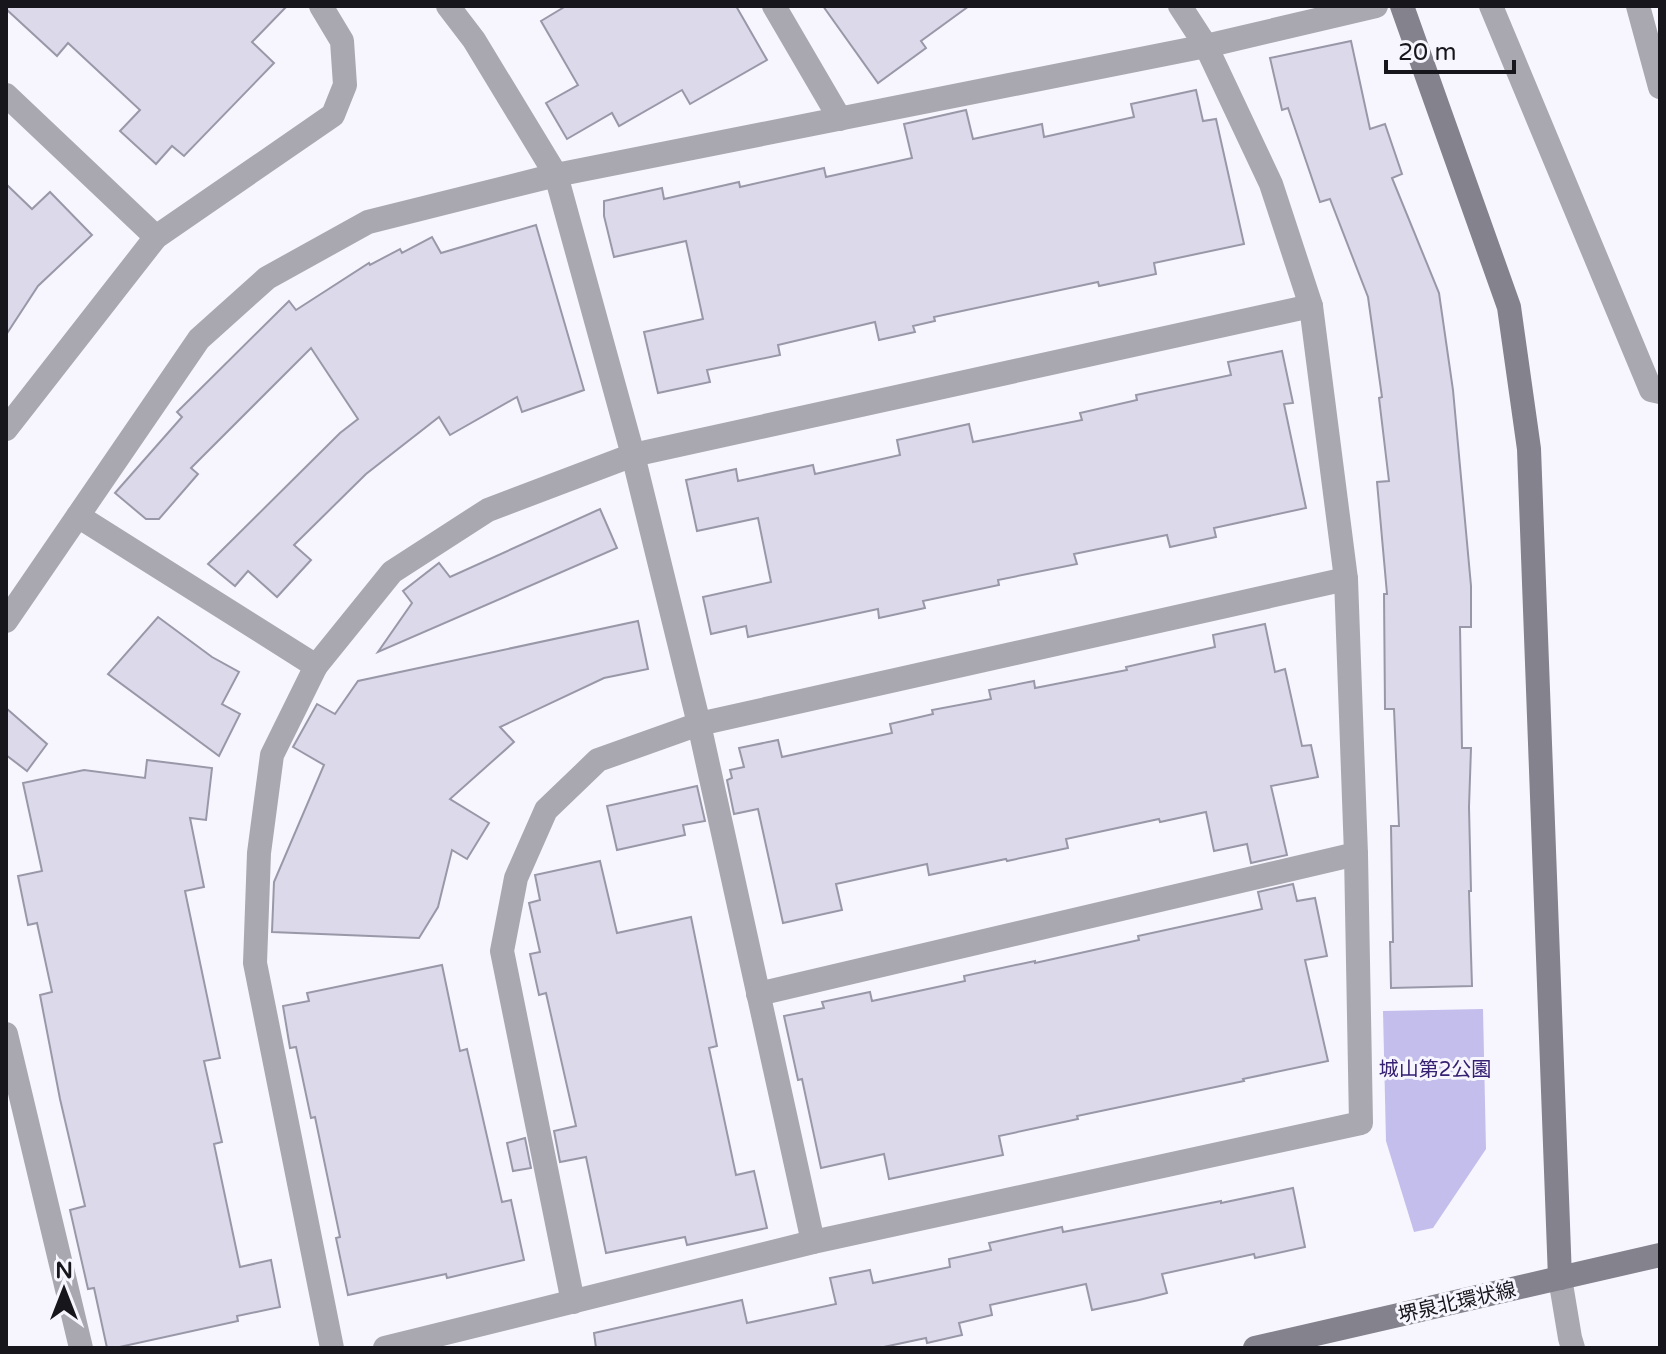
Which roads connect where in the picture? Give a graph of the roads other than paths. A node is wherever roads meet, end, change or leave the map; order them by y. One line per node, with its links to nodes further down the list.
1 (321, 6): 14 (street)
2 (448, 6): 13 (street)
3 (774, 6): 12 (street)
4 (1180, 6): 9 (street)
5 (1376, 6): 9 (street)
6 (1402, 6): 29 (street)
7 (1491, 6): 16 (street)
8 (1638, 6): 10 (street)
9 (1206, 46): 12 (street); 15 (street)
10 (1660, 87)
11 (6, 95): 14 (street)
12 (840, 119): 13 (street)
13 (556, 175): 18 (street); 19 (street)
14 (156, 237): 17 (street)
15 (1311, 306): 18 (street); 20 (street)
16 (1660, 392)
17 (6, 429)
18 (633, 455): 22 (street); 23 (street)
19 (78, 516): 21 (street); 22 (street)
20 (1346, 579): 23 (street); 24 (street)
21 (6, 621)
22 (316, 666): 32 (street)
23 (699, 724): 25 (street); 30 (street)
24 (1356, 854): 25 (street); 27 (street)
25 (758, 994): 27 (street)
26 (6, 1034): 31 (street)
27 (813, 1242): 30 (street)
28 (1660, 1255): 29 (street, 堺泉北環状線)
29 (1560, 1278): 34 (street, 堺泉北環状線); 35 (street)
30 (573, 1302): 33 (street)
31 (81, 1348)
32 (332, 1348)
33 (385, 1348)
34 (1255, 1348)
35 (1573, 1348)

